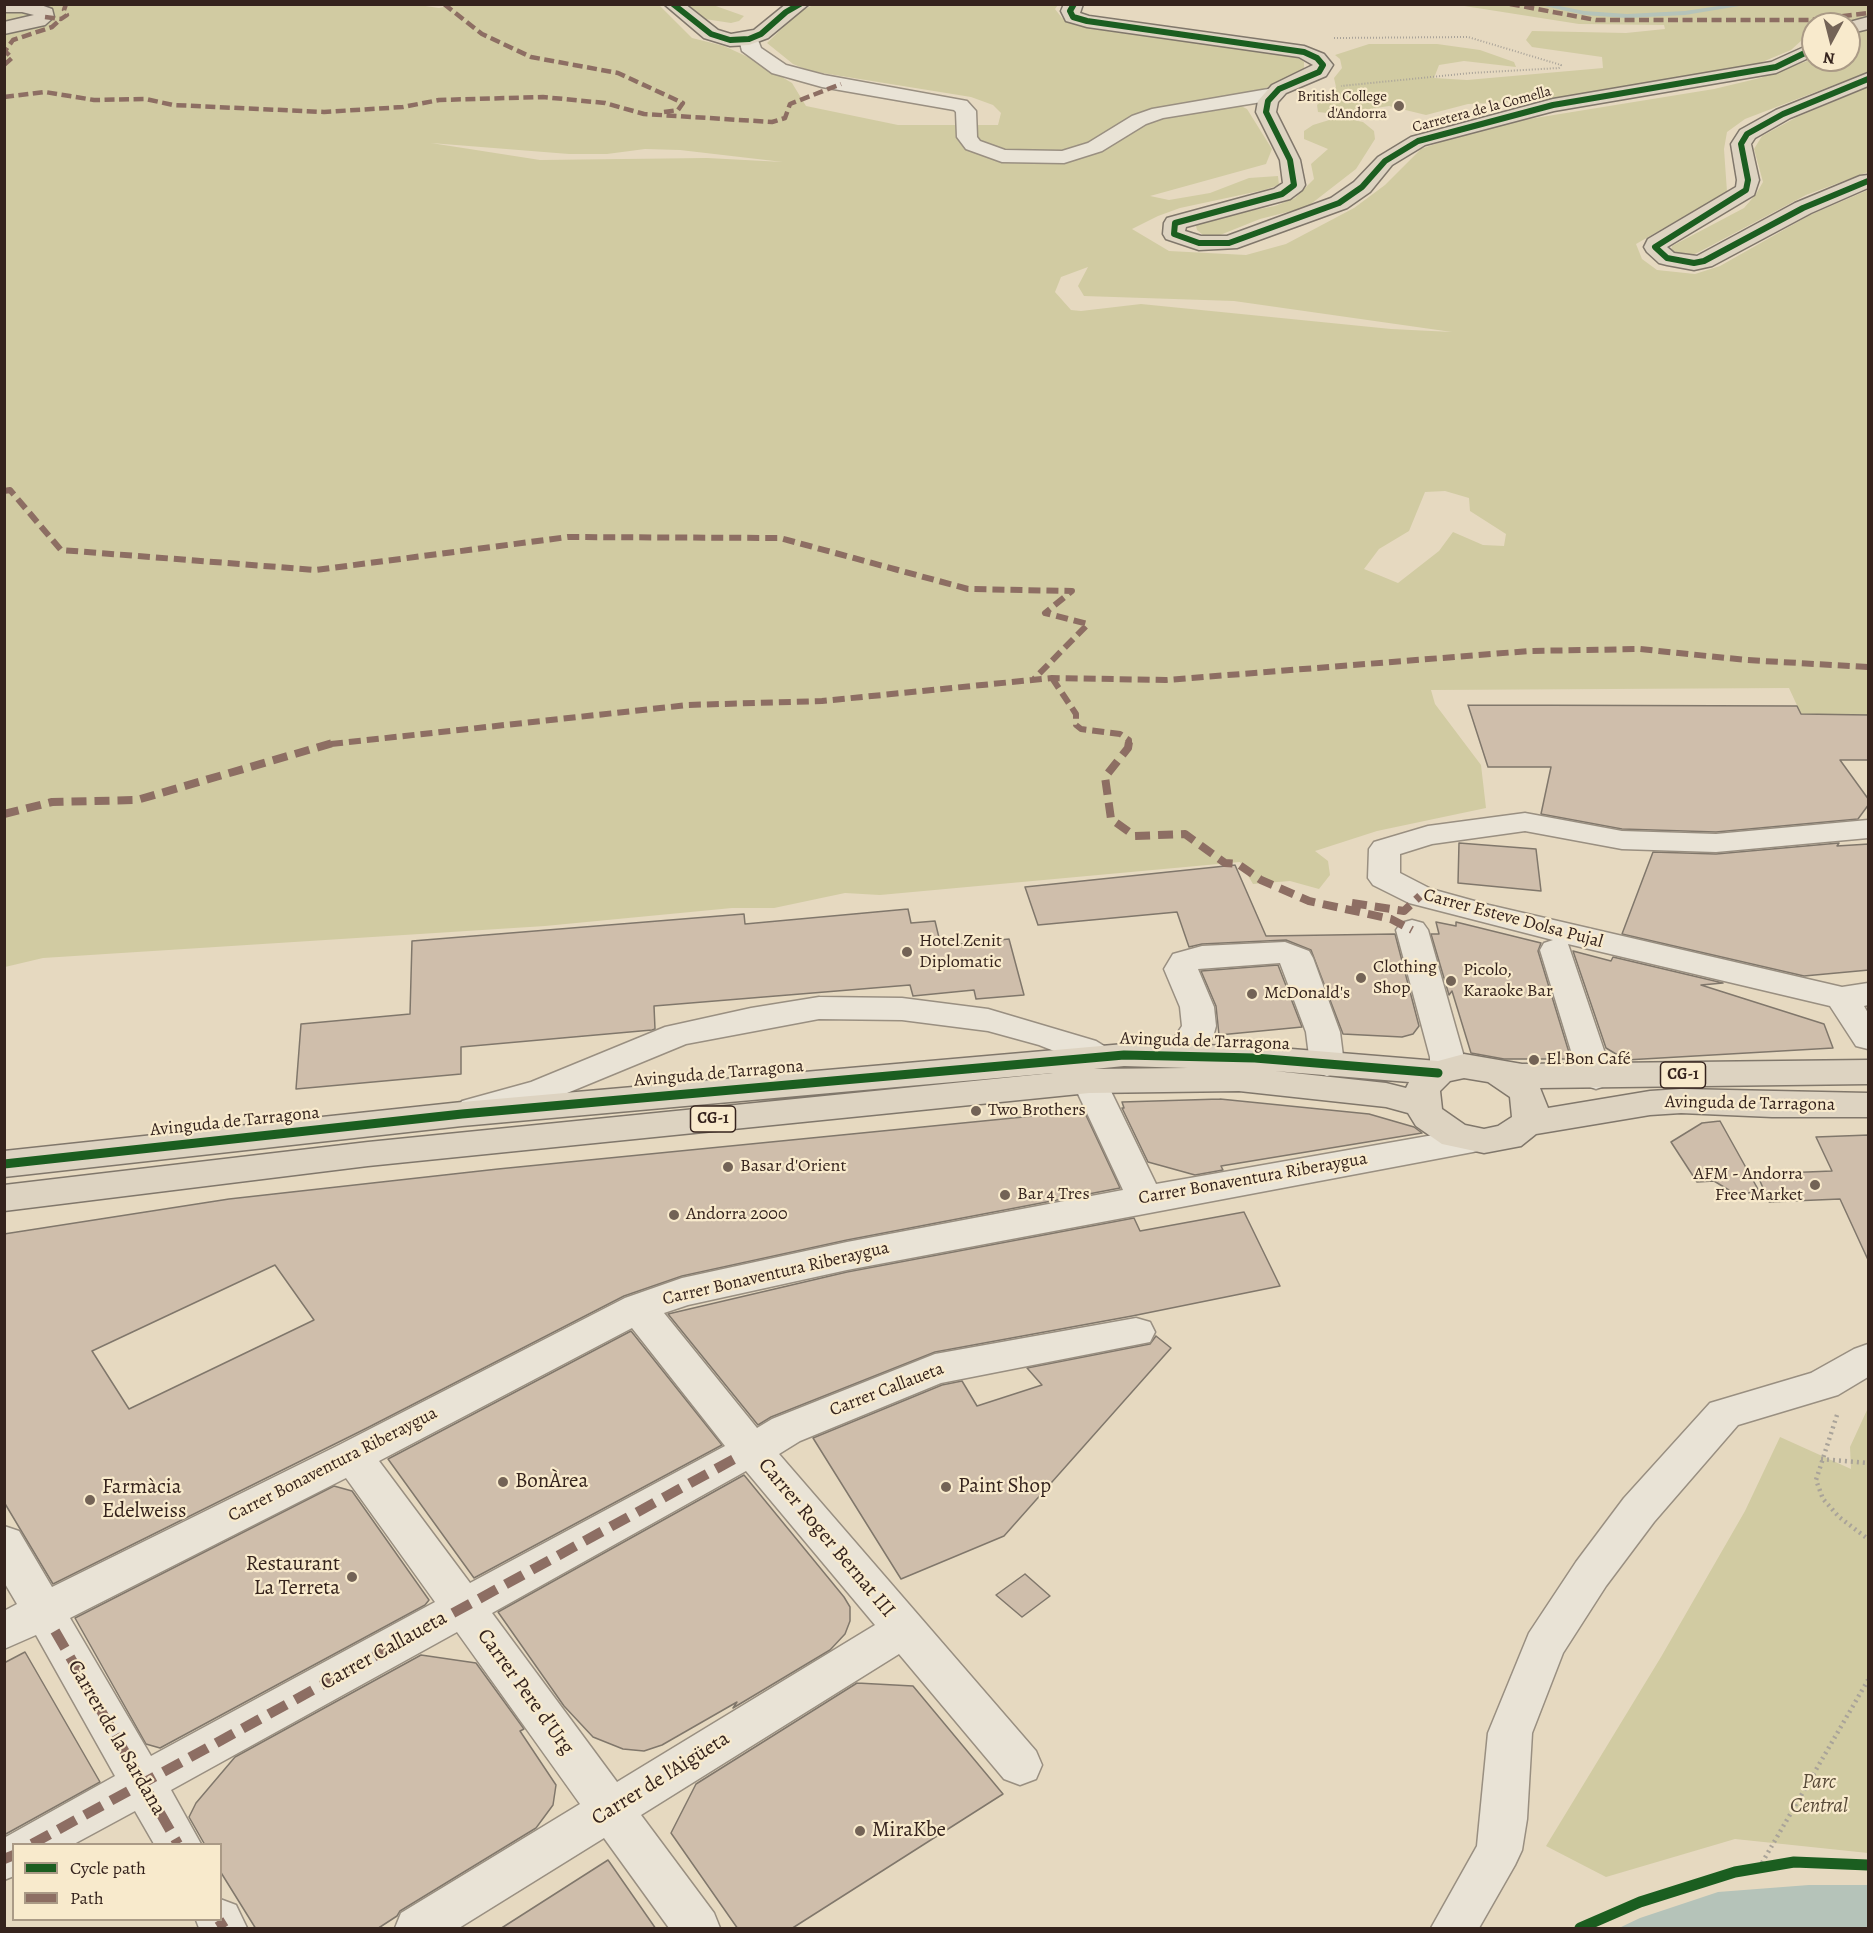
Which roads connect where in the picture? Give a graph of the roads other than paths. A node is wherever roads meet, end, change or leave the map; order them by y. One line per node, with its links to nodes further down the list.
1 (673, 4): 6 (main road)
2 (800, 4): 6 (main road)
3 (1074, 4): 9 (main road)
4 (4, 6): 5 (main road)
5 (4, 28)
6 (749, 39): 9 (street)
7 (1801, 55): 9 (main road, Carretera de la Comella)
8 (1869, 79): 10 (main road)
9 (1274, 94)
10 (1869, 182)
11 (1869, 829): 14 (street, Carrer Esteve Dolsa Pujal)
12 (1412, 930): 19 (street)
13 (1556, 950): 22 (street)
14 (1855, 996): 15 (street)
15 (1869, 1038)
16 (1161, 1055): 17 (main road, Avinguda de Tarragona / CG-1); 17 (street); 18 (main road, Avinguda de Tarragona / CG-1)
17 (1327, 1064): 19 (main road, Avinguda de Tarragona / CG-1)
18 (1093, 1069): 24 (main road, Avinguda de Tarragona / CG-1); 25 (main road, Avinguda de Tarragona / CG-1); 25 (street); 29 (main road, Avinguda de Tarragona / CG-1); 30 (street)
19 (1442, 1071): 20 (main road, CG-1); 24 (main road)
20 (1498, 1072): 22 (main road, Avinguda de Tarragona / CG-1); 26 (main road, CG-1)
21 (1869, 1072): 22 (main road, Avinguda de Tarragona / CG-1)
22 (1596, 1077)
23 (1869, 1105): 26 (main road, Avinguda de Tarragona / CG-1)
24 (1422, 1106): 27 (main road, CG-1)
25 (462, 1114): 28 (main road, Avinguda de Tarragona / CG-1)
26 (1526, 1124): 27 (main road, CG-1)
27 (1473, 1140): 30 (street, Carrer Bonaventura Riberaygua)
28 (4, 1164)
29 (4, 1198)
30 (1145, 1198): 31 (street, Carrer Bonaventura Riberaygua)
31 (638, 1308): 34 (street, Carrer Roger Bernat III); 35 (street, Carrer Bonaventura Riberaygua)
32 (1136, 1332): 34 (street, Carrer Callaueta)
33 (1866, 1361): 48 (street)
34 (744, 1454): 37 (street, Carrer Callaueta); 39 (street, Carrer Roger Bernat III)
35 (353, 1456): 37 (street, Carrer Pere d'Urg); 38 (street, Carrer Bonaventura Riberaygua)
36 (4, 1543): 38 (street, Carrer de la Sardana)
37 (462, 1607): 42 (street, Carrer Callaueta); 43 (street, Carrer Pere d'Urg)
38 (49, 1621): 40 (street, Carrer Bonaventura Riberaygua); 42 (street, Carrer de la Sardana)
39 (904, 1629): 41 (street, Carrer Roger Bernat III); 43 (street, Carrer de l'Aigüeta)
40 (4, 1631)
41 (1020, 1764)
42 (144, 1784): 44 (street, Carrer Callaueta); 45 (street, Carrer de la Sardana)
43 (611, 1809): 46 (street, Carrer de l'Aigüeta); 47 (street, Carrer Pere d'Urg)
44 (36, 1843)
45 (177, 1843)
46 (418, 1929)
47 (697, 1929)
48 (1454, 1929)

